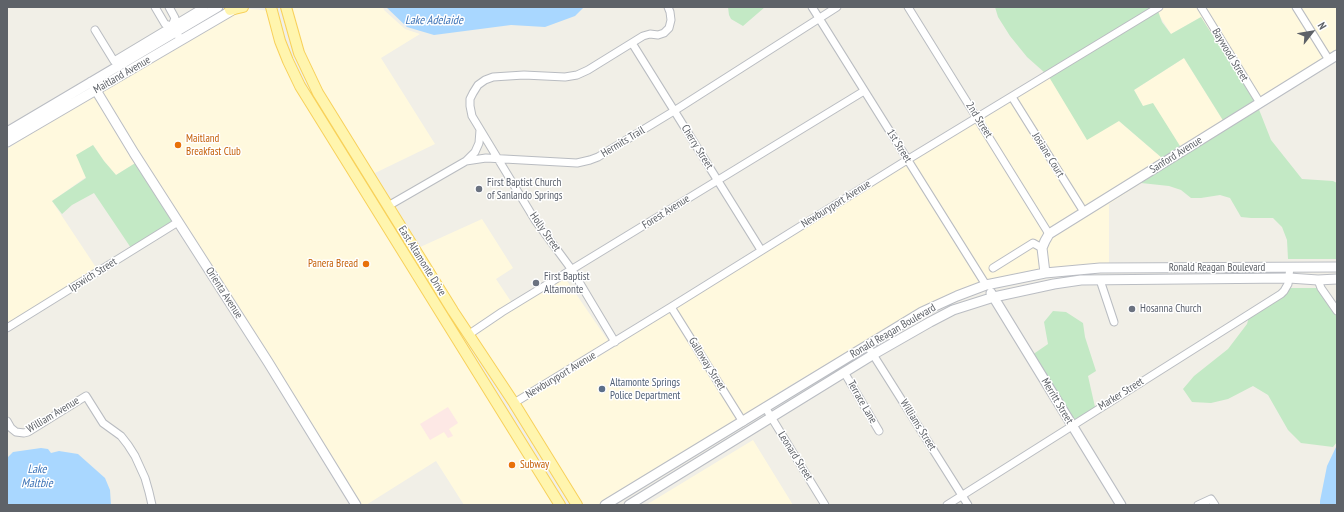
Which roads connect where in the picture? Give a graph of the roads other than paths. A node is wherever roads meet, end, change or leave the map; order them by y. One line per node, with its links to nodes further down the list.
1 (155, 7): 18 (street)
2 (169, 7): 18 (street)
3 (204, 7): 18 (street)
4 (218, 7): 18 (main road, Maitland Avenue)
5 (243, 7): 15 (main road)
6 (286, 7): 31 (main road, East Altamonte Drive)
7 (668, 7): 19 (street)
8 (812, 7): 16 (street, 1st Street)
9 (837, 7): 16 (street, Hermits Trail)
10 (908, 7): 27 (street, 2nd Street)
11 (1159, 7): 24 (street, Newburyport Avenue)
12 (1201, 7): 25 (street, Baywood Street)
13 (1296, 7): 21 (street)
14 (269, 8): 29 (main road, East Altamonte Drive)
15 (233, 9): 18 (main road, Maitland Avenue)
16 (819, 18): 23 (street, 1st Street); 26 (street, Hermits Trail)
17 (95, 30): 18 (street)
18 (176, 33): 22 (main road, Maitland Avenue)
19 (632, 43): 26 (street, Cherry Street); 28 (street, Holly Street)
20 (1337, 55): 21 (main road, Sanford Avenue)
21 (1329, 60): 25 (main road, Sanford Avenue)
22 (93, 86): 30 (main road, Maitland Avenue); 32 (main road, Maitland Avenue); 42 (main road, Orienta Avenue)
23 (864, 91): 34 (street, 1st Street); 36 (street, Forest Avenue)
24 (1012, 97): 27 (street, Newburyport Avenue); 40 (street, Josiane Court)
25 (1260, 103): 40 (main road, Sanford Avenue)
26 (674, 111): 33 (street, Hermits Trail); 36 (street, Cherry Street)
27 (978, 118): 34 (street, Newburyport Avenue); 43 (street, 2nd Street)
28 (480, 130): 33 (street, Holly Street); 35 (street)
29 (328, 131): 31 (main road); 37 (main road, East Altamonte Drive)
30 (7, 132)
31 (343, 133): 38 (main road, East Altamonte Drive)
32 (7, 142)
33 (498, 158): 35 (street, Hermits Trail); 49 (street, Holly Street)
34 (907, 160): 45 (street, Newburyport Avenue); 55 (street, 1st Street)
35 (466, 161): 38 (street, Hermits Trail)
36 (718, 180): 45 (street, Cherry Street); 49 (street, Forest Avenue)
37 (371, 200): 38 (main road); 39 (main road, East Altamonte Drive)
38 (388, 206): 41 (main road, East Altamonte Drive)
39 (377, 211): 41 (main road); 57 (main road, East Altamonte Drive)
40 (1084, 212): 43 (main road, Sanford Avenue)
41 (395, 218): 59 (main road, East Altamonte Drive)
42 (178, 222): 62 (street, Ipswich Street); 78 (main road, Orienta Avenue)
43 (1049, 234): 44 (main road)
44 (1042, 248): 48 (street); 50 (main road)
45 (761, 250): 58 (street, Newburyport Avenue)
46 (1290, 267): 47 (main road, Ronald Reagan Boulevard); 50 (main road, Ronald Reagan Boulevard); 51 (street)
47 (1337, 267)
48 (993, 268)
49 (572, 270): 63 (street, Forest Avenue); 64 (street, Holly Street)
50 (1046, 273): 55 (main road, Ronald Reagan Boulevard)
51 (1289, 278): 53 (main road, Ronald Reagan Boulevard); 54 (main road, Ronald Reagan Boulevard); 74 (street, Marker Street)
52 (1337, 279): 54 (main road, Ronald Reagan Boulevard)
53 (1100, 280): 56 (main road, Ronald Reagan Boulevard); 61 (street)
54 (1318, 280): 60 (street)
55 (986, 285): 56 (main road, Merritt Street); 65 (main road, Ronald Reagan Boulevard)
56 (994, 297): 66 (main road, Ronald Reagan Boulevard); 74 (main road, Merritt Street)
57 (435, 304): 59 (main road); 68 (main road, East Altamonte Drive)
58 (671, 307): 64 (street, Newburyport Avenue); 73 (street, Galloway Street)
59 (454, 311): 63 (main road, East Altamonte Drive)
60 (1337, 311)
61 (1114, 322)
62 (7, 328)
63 (468, 334): 69 (main road, East Altamonte Drive)
64 (615, 342): 69 (street, Newburyport Avenue)
65 (867, 345): 66 (street, Williams Street); 70 (main road, Ronald Reagan Boulevard)
66 (874, 354): 67 (main road, Ronald Reagan Boulevard); 76 (street, Williams Street)
67 (844, 372): 71 (main road, Ronald Reagan Boulevard); 75 (street, Terrace Lane)
68 (495, 400): 69 (main road); 79 (main road, East Altamonte Drive)
69 (514, 403): 80 (main road, East Altamonte Drive)
70 (765, 407): 71 (street, Leonard Street); 73 (main road, Ronald Reagan Boulevard)
71 (772, 418): 82 (main road, Ronald Reagan Boulevard); 83 (street, Leonard Street)
72 (7, 421): 77 (street, William Avenue)
73 (743, 422): 81 (main road, Ronald Reagan Boulevard)
74 (1072, 425): 76 (street, Marker Street); 86 (main road, Merritt Street)
75 (879, 431)
76 (962, 495): 84 (street, Marker Street); 85 (street, Williams Street)
77 (152, 505)
78 (356, 505)
79 (560, 505)
80 (577, 505)
81 (605, 505)
82 (629, 505)
83 (825, 505)
84 (947, 505)
85 (968, 505)
86 (1121, 505)
87 (1198, 505): 88 (street)
88 (1215, 505)

